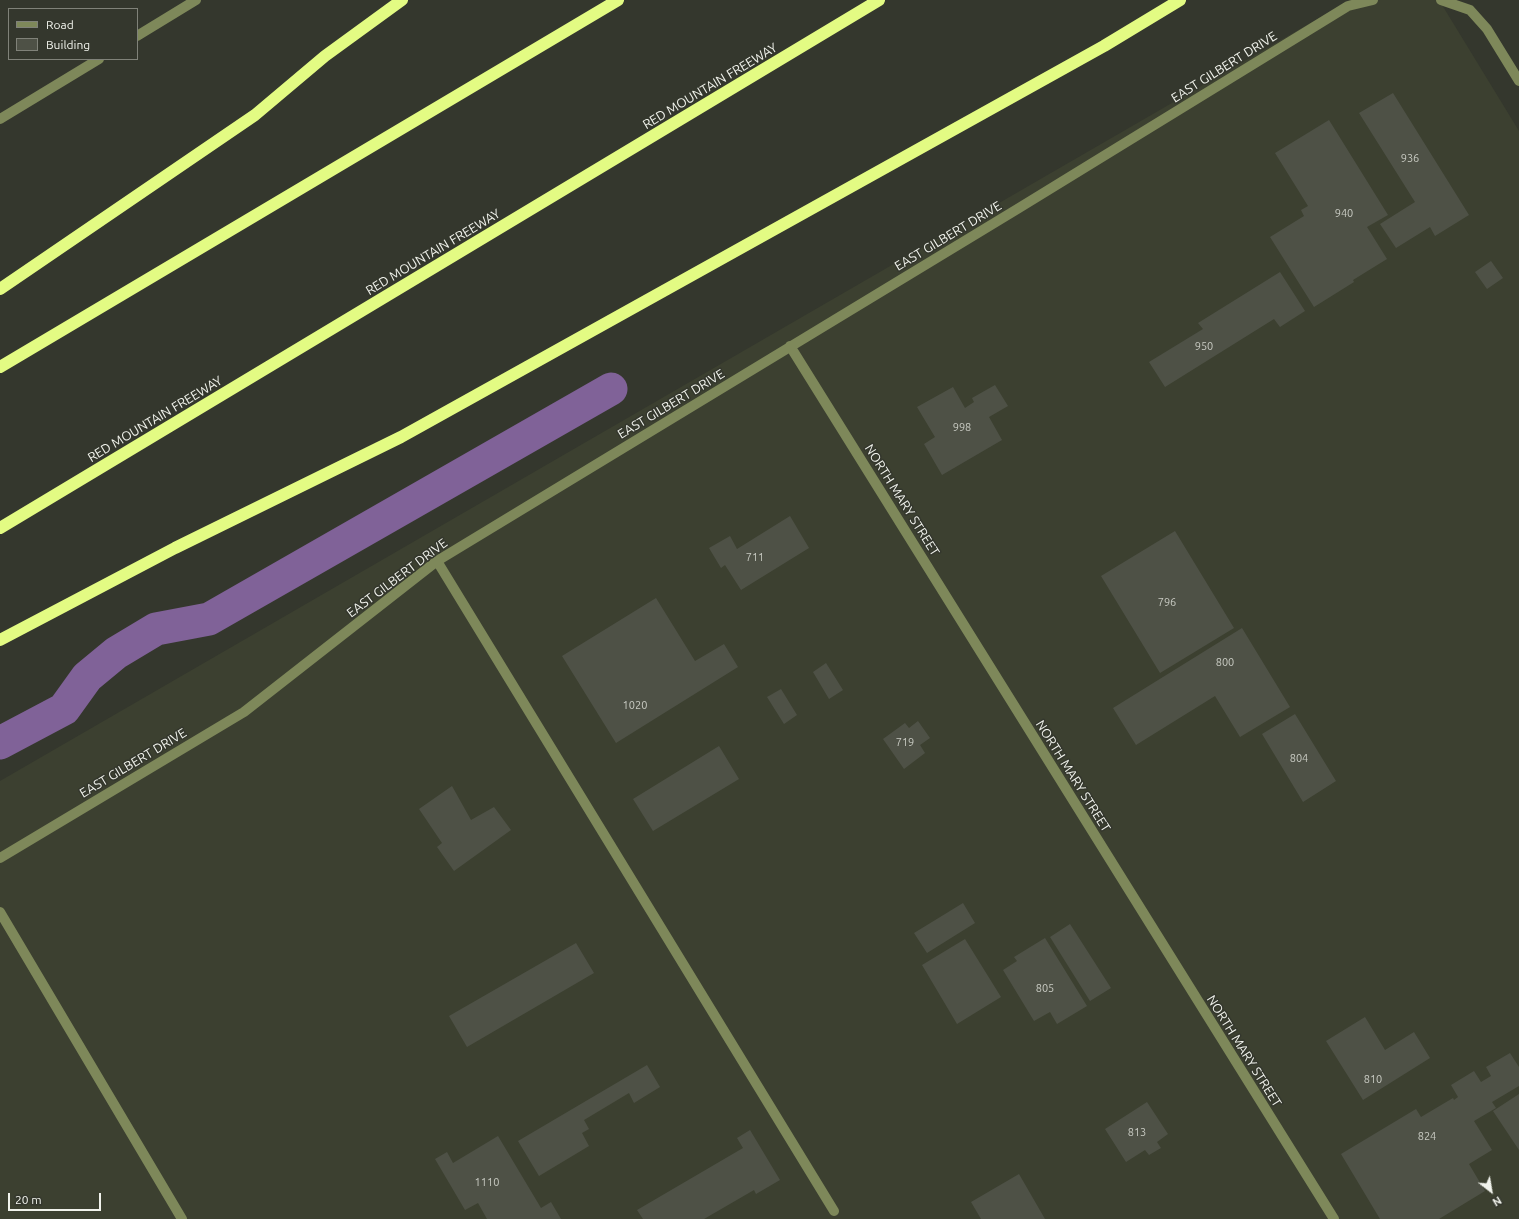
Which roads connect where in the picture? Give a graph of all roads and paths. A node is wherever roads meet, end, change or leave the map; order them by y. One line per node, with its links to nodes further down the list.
1 (196, 0): 8 (street)
2 (402, 0): 12 (highway)
3 (618, 0): 14 (highway)
4 (879, 0): 15 (highway, RED MOUNTAIN FREEWAY)
5 (1180, 0): 17 (highway)
6 (1373, 0): 13 (street, EAST GILBERT DRIVE)
7 (1440, 0): 10 (street)
8 (138, 35)
9 (97, 60): 11 (street)
10 (1519, 81)
11 (0, 120)
12 (0, 289)
13 (790, 346): 16 (street, EAST GILBERT DRIVE); 22 (street, NORTH MARY STREET)
14 (0, 367)
15 (0, 528)
16 (437, 561): 18 (street, EAST GILBERT DRIVE); 20 (street)
17 (0, 640)
18 (0, 858)
19 (0, 912): 21 (street)
20 (834, 1211)
21 (182, 1219)
22 (1334, 1219)

